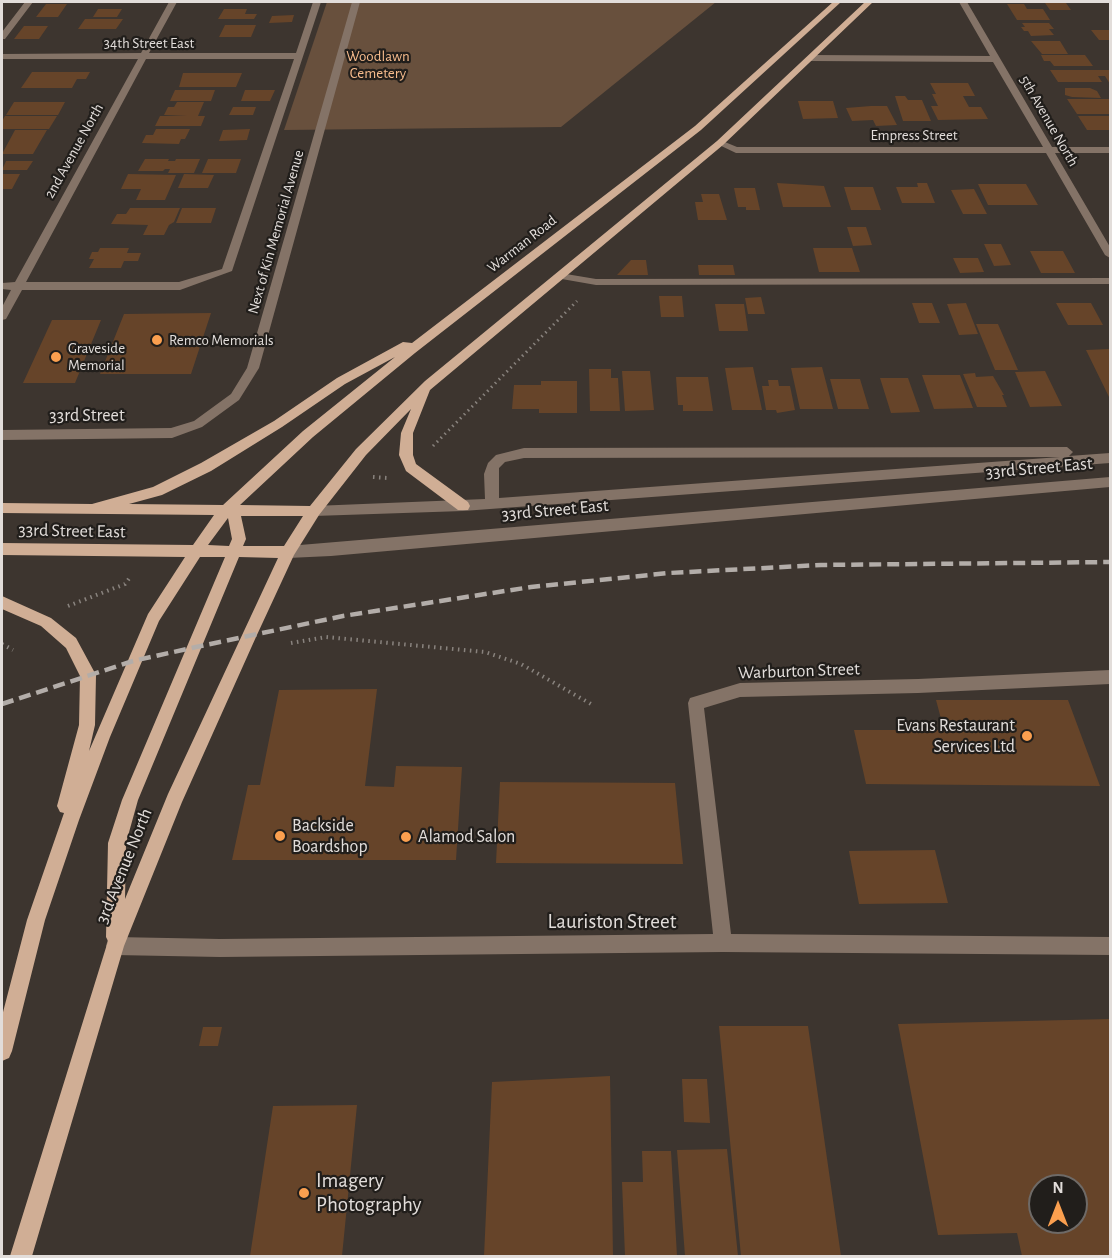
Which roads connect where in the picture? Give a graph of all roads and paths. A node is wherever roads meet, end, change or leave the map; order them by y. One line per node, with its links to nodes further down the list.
1 (29, 2): 8 (street)
2 (174, 2): 11 (street, 2nd Avenue North)
3 (317, 2): 10 (street)
4 (356, 2): 25 (street, Next of Kin Memorial Avenue)
5 (837, 2): 23 (main road, Warman Road)
6 (869, 2): 12 (main road)
7 (963, 2): 13 (street, 5th Avenue North)
8 (2, 37)
9 (2, 56): 11 (street, 34th Street East)
10 (297, 56): 11 (street, 34th Street East); 21 (street)
11 (143, 57): 21 (street, 2nd Avenue North)
12 (810, 58): 13 (street); 14 (main road)
13 (997, 59): 15 (street, 5th Avenue North)
14 (720, 142): 15 (street, Empress Street); 18 (main road)
15 (1047, 150): 16 (street, Empress Street); 17 (street, 5th Avenue North)
16 (1110, 150)
17 (1110, 255)
18 (560, 276): 19 (street); 24 (main road)
19 (1110, 281)
20 (2, 286): 21 (street)
21 (17, 286): 22 (street, 2nd Avenue North)
22 (2, 316)
23 (444, 325): 35 (main road); 36 (main road, Warman Road)
24 (429, 384): 33 (main road); 37 (main road)
25 (172, 433): 26 (street, 33rd Street)
26 (2, 435)
27 (1110, 452): 32 (street, 33rd Street East)
28 (1110, 458): 32 (street, 33rd Street East)
29 (373, 477): 30 (path)
30 (394, 481)
31 (1110, 482): 41 (street, 33rd Street East)
32 (492, 503): 33 (street, 33rd Street East)
33 (463, 506): 37 (street, 33rd Street East)
34 (2, 508): 35 (main road, 33rd Street East)
35 (88, 510): 36 (main road, 33rd Street East)
36 (225, 510): 37 (main road, 33rd Street East); 39 (main road); 40 (main road)
37 (314, 511): 41 (main road, 3rd Avenue North)
38 (2, 549): 39 (main road, 33rd Street East)
39 (196, 551): 40 (main road, 33rd Street East); 50 (main road)
40 (235, 552): 41 (main road, 33rd Street East); 52 (main road)
41 (288, 552): 52 (main road, 3rd Avenue North)
42 (133, 574): 44 (path)
43 (2, 602): 50 (main road)
44 (64, 607)
45 (291, 643): 49 (path)
46 (2, 644): 47 (path)
47 (13, 650)
48 (1110, 677): 51 (street, Warburton Street)
49 (591, 704)
50 (36, 920): 54 (main road)
51 (723, 943): 52 (street, Lauriston Street); 53 (street, Lauriston Street)
52 (115, 946): 55 (main road, 3rd Avenue North)
53 (1110, 946)
54 (2, 1051)
55 (21, 1257)

